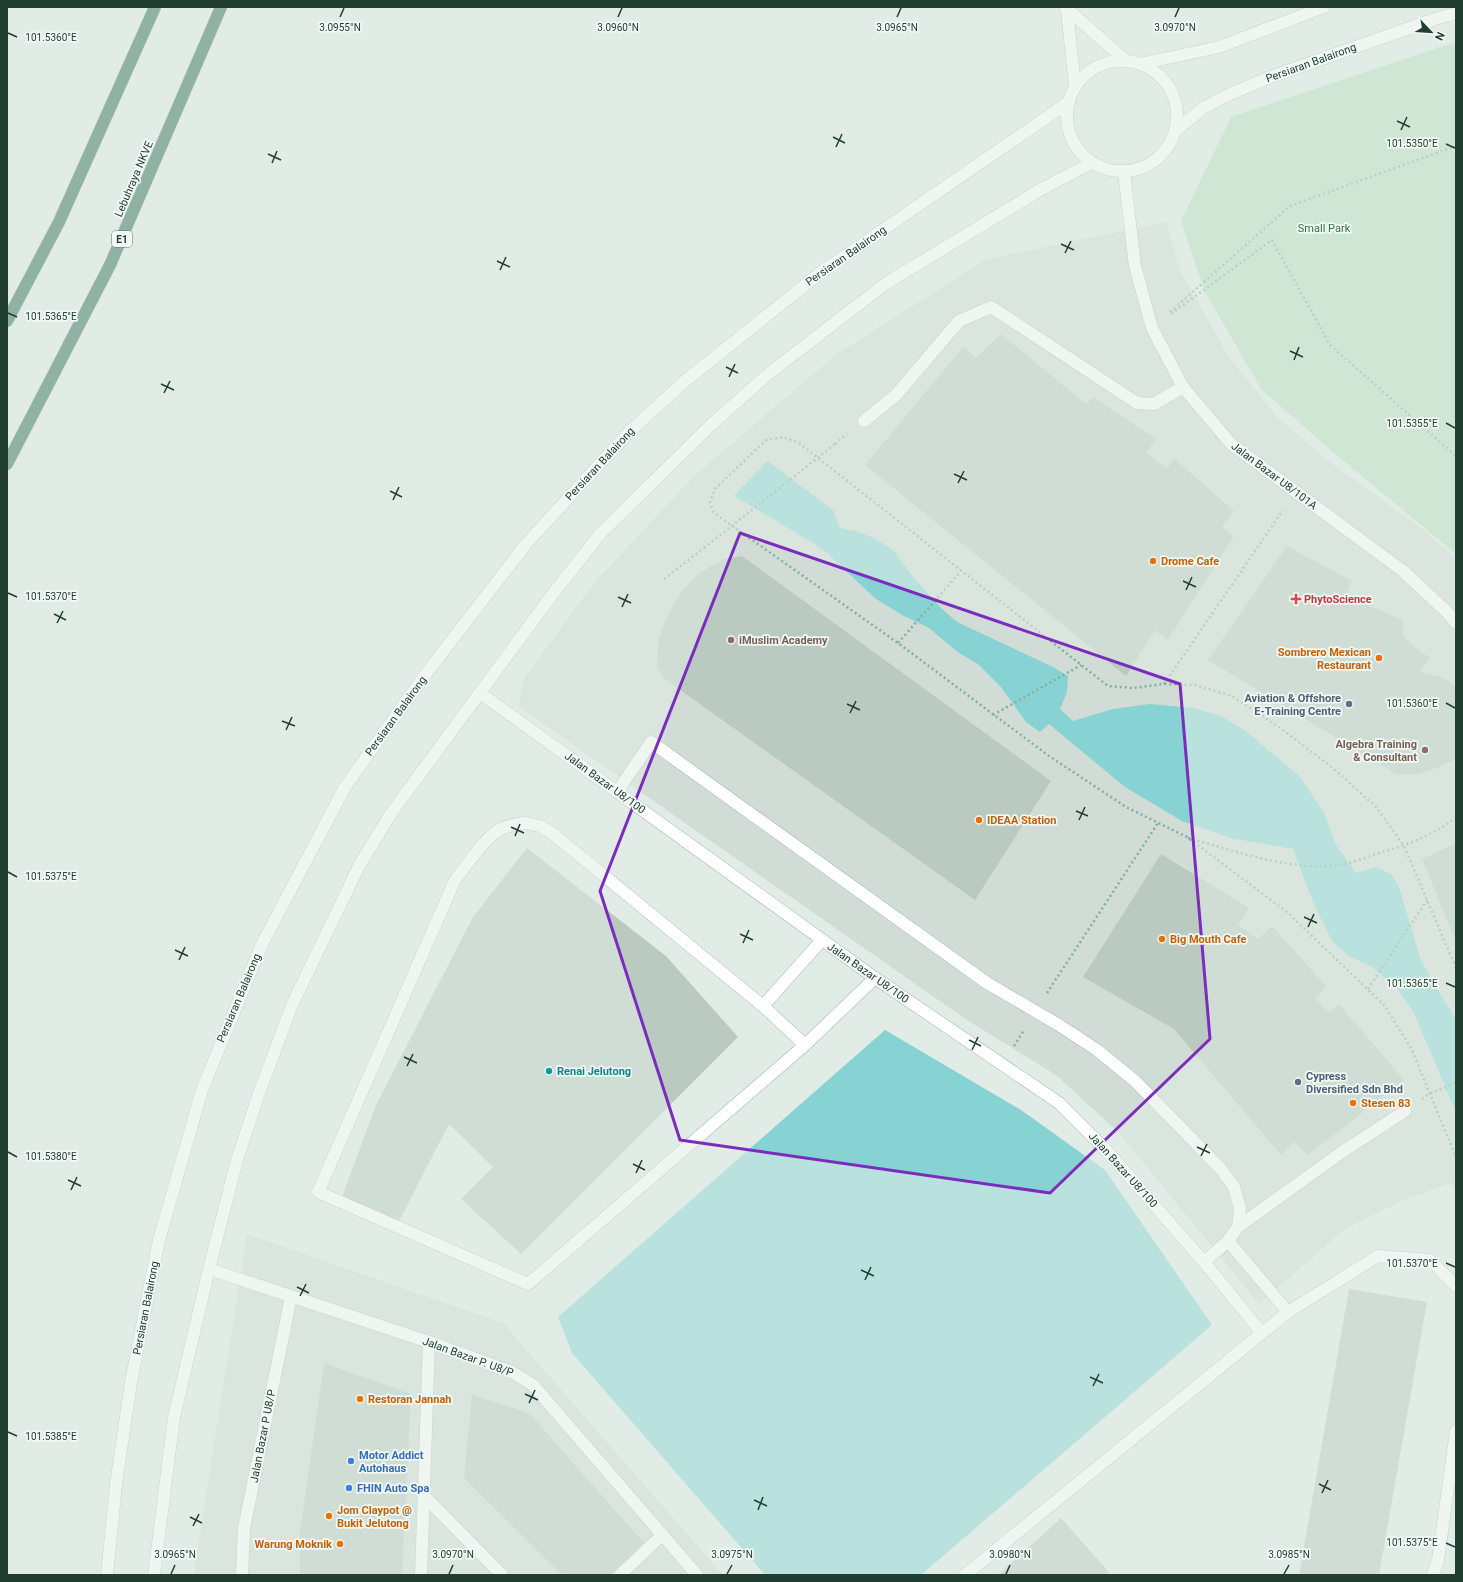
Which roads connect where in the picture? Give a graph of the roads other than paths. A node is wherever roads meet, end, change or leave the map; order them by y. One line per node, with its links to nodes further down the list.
1 (155, 7): 13 (highway)
2 (221, 7): 16 (highway, Lebuhraya NKVE / E1)
3 (1324, 7): 7 (street)
4 (1066, 9): 6 (street); 8 (street)
5 (1456, 13): 10 (street, Persiaran Balairong)
6 (1126, 61): 7 (street); 8 (street)
7 (1140, 64): 10 (street)
8 (1075, 87): 9 (street)
9 (1069, 102): 11 (street); 37 (street, Persiaran Balairong)
10 (1175, 132): 12 (street)
11 (1091, 163): 12 (street); 18 (street)
12 (1124, 172): 14 (street, Jalan Bazar U8/101A)
13 (7, 321)
14 (1183, 386): 15 (street); 17 (street, Jalan Bazar U8/101A)
15 (864, 421)
16 (7, 464)
17 (1456, 623)
18 (480, 693): 19 (street, Jalan Bazar U8/100); 28 (street)
19 (617, 792): 20 (street, Jalan Bazar U8/100); 25 (street)
20 (822, 940): 21 (street, Jalan Bazar U8/100); 22 (street)
21 (875, 978): 23 (street); 27 (street, Jalan Bazar U8/100)
22 (763, 1006): 23 (street); 23 (street)
23 (805, 1045)
24 (1405, 1111): 25 (street)
25 (1238, 1227): 26 (street)
26 (1228, 1241): 27 (street); 31 (street)
27 (1204, 1262): 32 (street, Jalan Bazar U8/100)
28 (209, 1269): 30 (street, Jalan Bazar P. U8/P); 38 (street)
29 (1456, 1286): 31 (street)
30 (291, 1297): 33 (street, Jalan Bazar P. U8/P); 39 (street, Jalan Bazar P U8/P)
31 (1288, 1312): 32 (street)
32 (1262, 1333): 44 (street)
33 (429, 1342): 35 (street); 36 (street, Jalan Bazar P. U8/P)
34 (1456, 1431): 45 (street)
35 (424, 1496): 40 (street); 41 (street)
36 (662, 1535): 42 (street); 43 (street, Jalan Bazar P. U8/P)
37 (107, 1575)
38 (154, 1575)
39 (242, 1575)
40 (421, 1575)
41 (502, 1575)
42 (620, 1575)
43 (697, 1575)
44 (965, 1575)
45 (1433, 1575)

